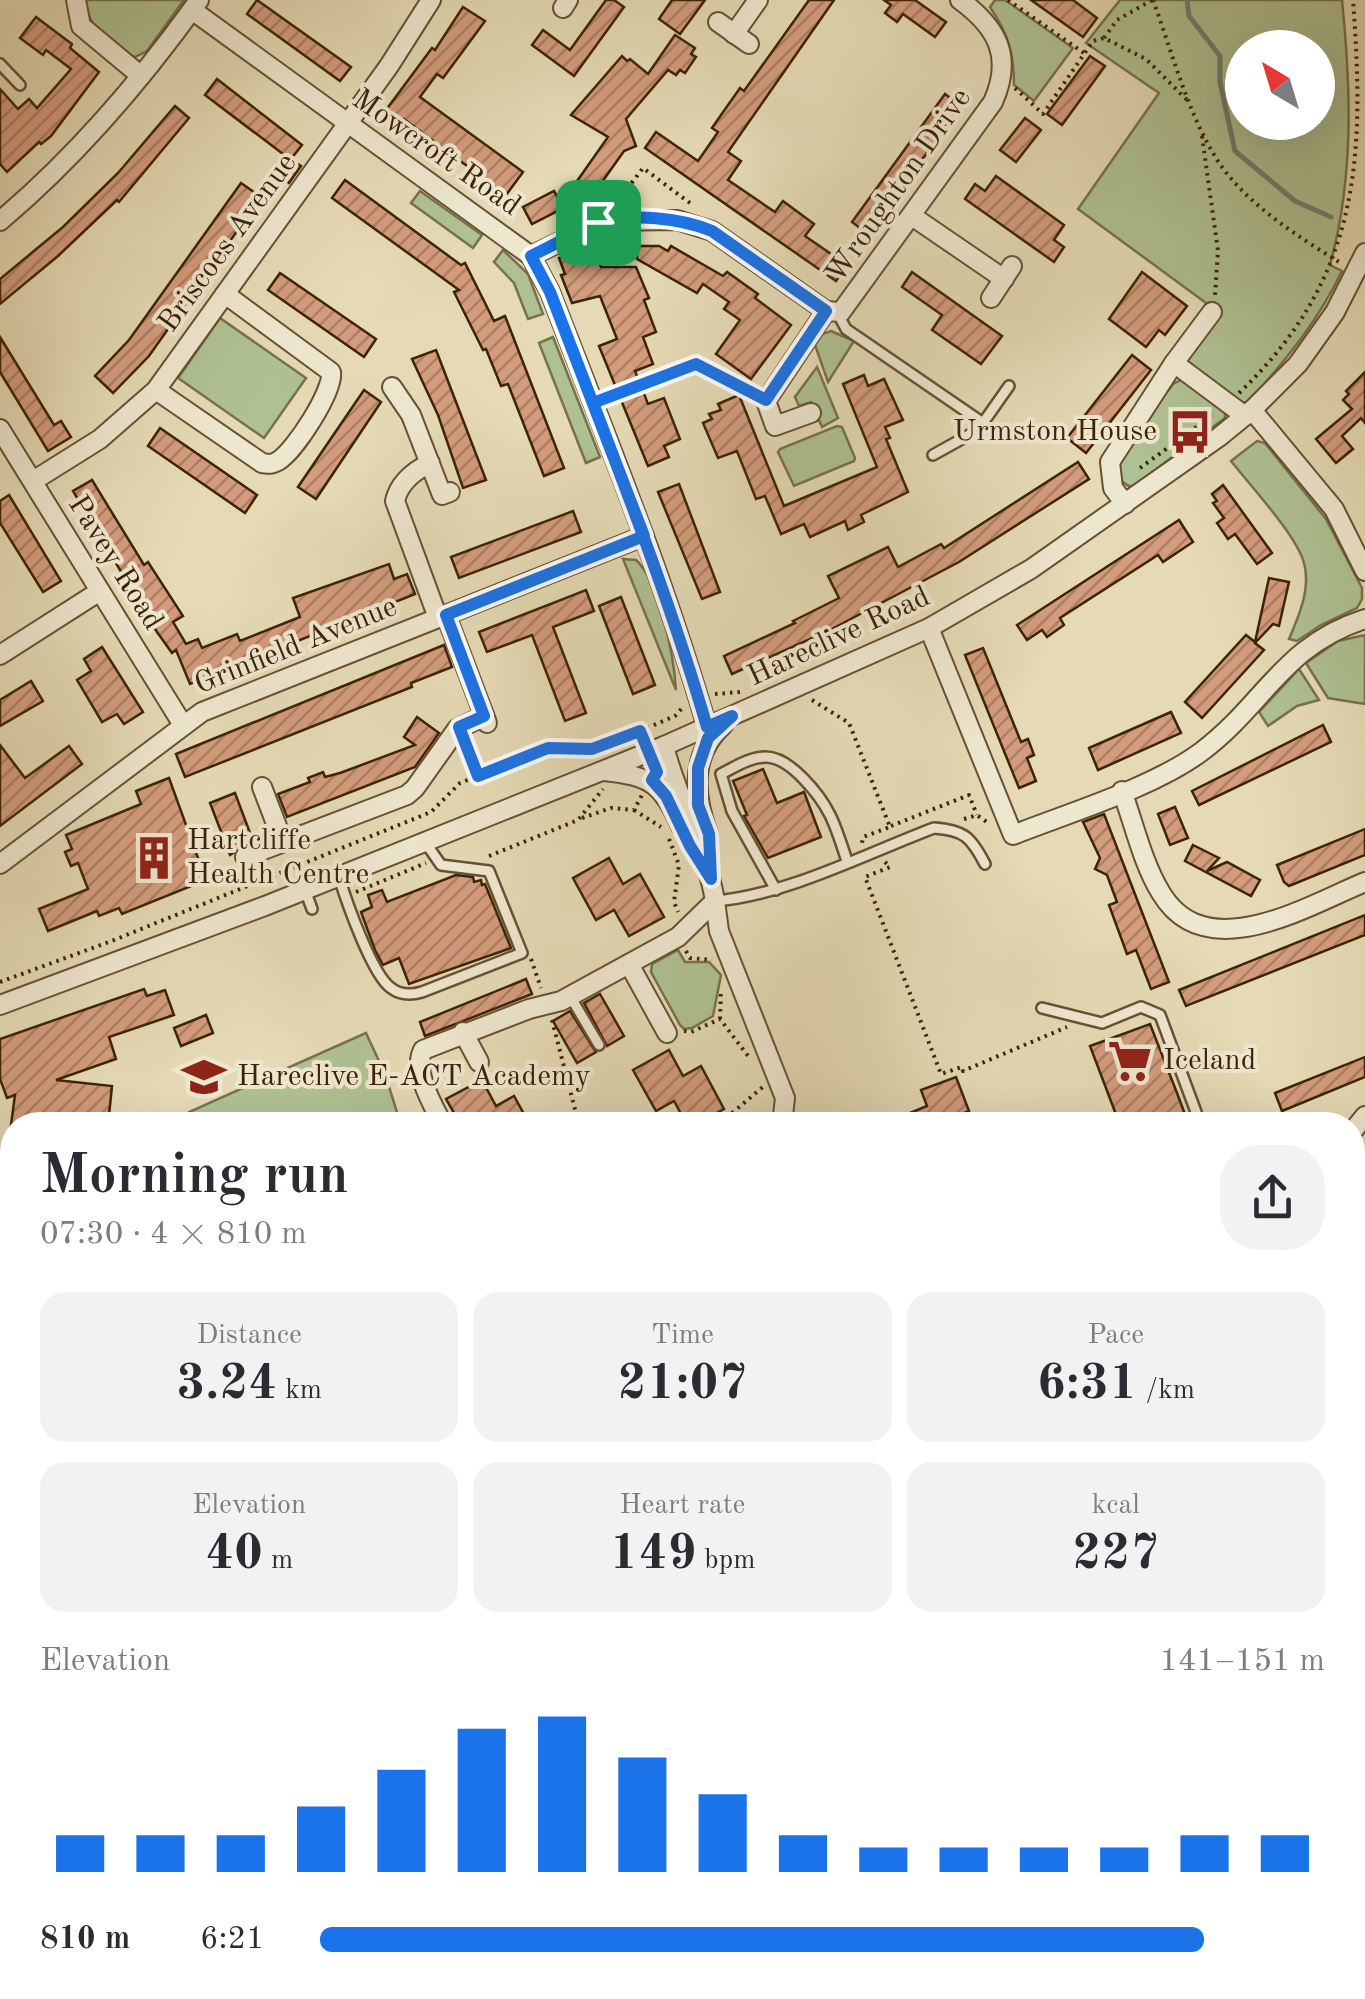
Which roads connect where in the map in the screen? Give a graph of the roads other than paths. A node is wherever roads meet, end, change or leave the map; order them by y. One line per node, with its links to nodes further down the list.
1 (76, 0): 8 (street)
2 (431, 0): 10 (street, Briscoes Avenue)
3 (758, 0): 6 (street)
4 (960, 0): 11 (street, Wroughton Drive)
5 (196, 5): 8 (street); 10 (street, Mowcroft Road)
6 (718, 22)
7 (0, 64): 9 (lane)
8 (141, 76): 12 (street)
9 (20, 85)
10 (347, 124): 14 (street, Mowcroft Road); 15 (street, Briscoes Avenue)
11 (912, 216): 16 (street); 17 (street, Wroughton Drive)
12 (0, 221)
13 (1365, 253): 24 (street, Hareclive Road)
14 (531, 256): 17 (street, Wroughton Drive); 32 (street, Mowcroft Road)
15 (225, 294): 22 (street, Briscoes Avenue); 22 (street)
16 (991, 298)
17 (832, 312): 23 (street); 25 (lane)
18 (1212, 312): 19 (street)
19 (1174, 363): 24 (street); 31 (street)
20 (1008, 386): 25 (lane)
21 (392, 387): 28 (street)
22 (156, 390): 29 (street, Briscoes Avenue)
23 (811, 413)
24 (1248, 413): 31 (street, Hareclive Road); 33 (street)
25 (983, 423): 27 (lane)
26 (2, 436): 29 (street, Pavey Road)
27 (933, 455)
28 (430, 464): 30 (street); 36 (street)
29 (32, 481): 35 (street, Pavey Road)
30 (450, 492)
31 (1119, 496): 38 (street, Hareclive Road)
32 (644, 536): 36 (street, Grinfield Avenue); 42 (street, Mowcroft Road)
33 (1361, 549): 34 (street)
34 (1365, 570)
35 (100, 591): 39 (street); 41 (street, Pavey Road)
36 (442, 616): 41 (street, Grinfield Avenue); 47 (street)
37 (1365, 619): 46 (street)
38 (929, 628): 40 (street, Hareclive Road); 46 (street)
39 (0, 654)
40 (732, 716): 42 (street, Hareclive Road); 55 (street)
41 (183, 725): 52 (street, Grinfield Avenue)
42 (707, 727): 43 (street, Hareclive Road)
43 (657, 749): 44 (street, Hareclive Road); 50 (street)
44 (604, 778): 48 (street, Hareclive Road); 50 (street)
45 (262, 787): 47 (street)
46 (1122, 792): 56 (street)
47 (283, 842): 49 (street)
48 (425, 842): 54 (street, Hareclive Road); 54 (lane)
49 (244, 857)
50 (702, 860): 55 (street)
51 (847, 861): 53 (lane); 58 (lane); 58 (lane)
52 (0, 864)
53 (985, 864)
54 (339, 876): 57 (street, Hareclive Road)
55 (711, 879): 59 (street)
56 (1365, 882)
57 (305, 890): 60 (lane); 63 (street, Hareclive Road)
58 (776, 890): 59 (lane)
59 (714, 900): 61 (street); 70 (street)
60 (312, 910)
61 (630, 964): 62 (street); 66 (street)
62 (570, 996): 65 (street); 67 (lane)
63 (0, 1005)
64 (1042, 1008): 71 (lane)
65 (464, 1032): 68 (street); 69 (street)
66 (667, 1033)
67 (599, 1045)
68 (479, 1062)
69 (437, 1112)
70 (783, 1112)
71 (1196, 1112)

